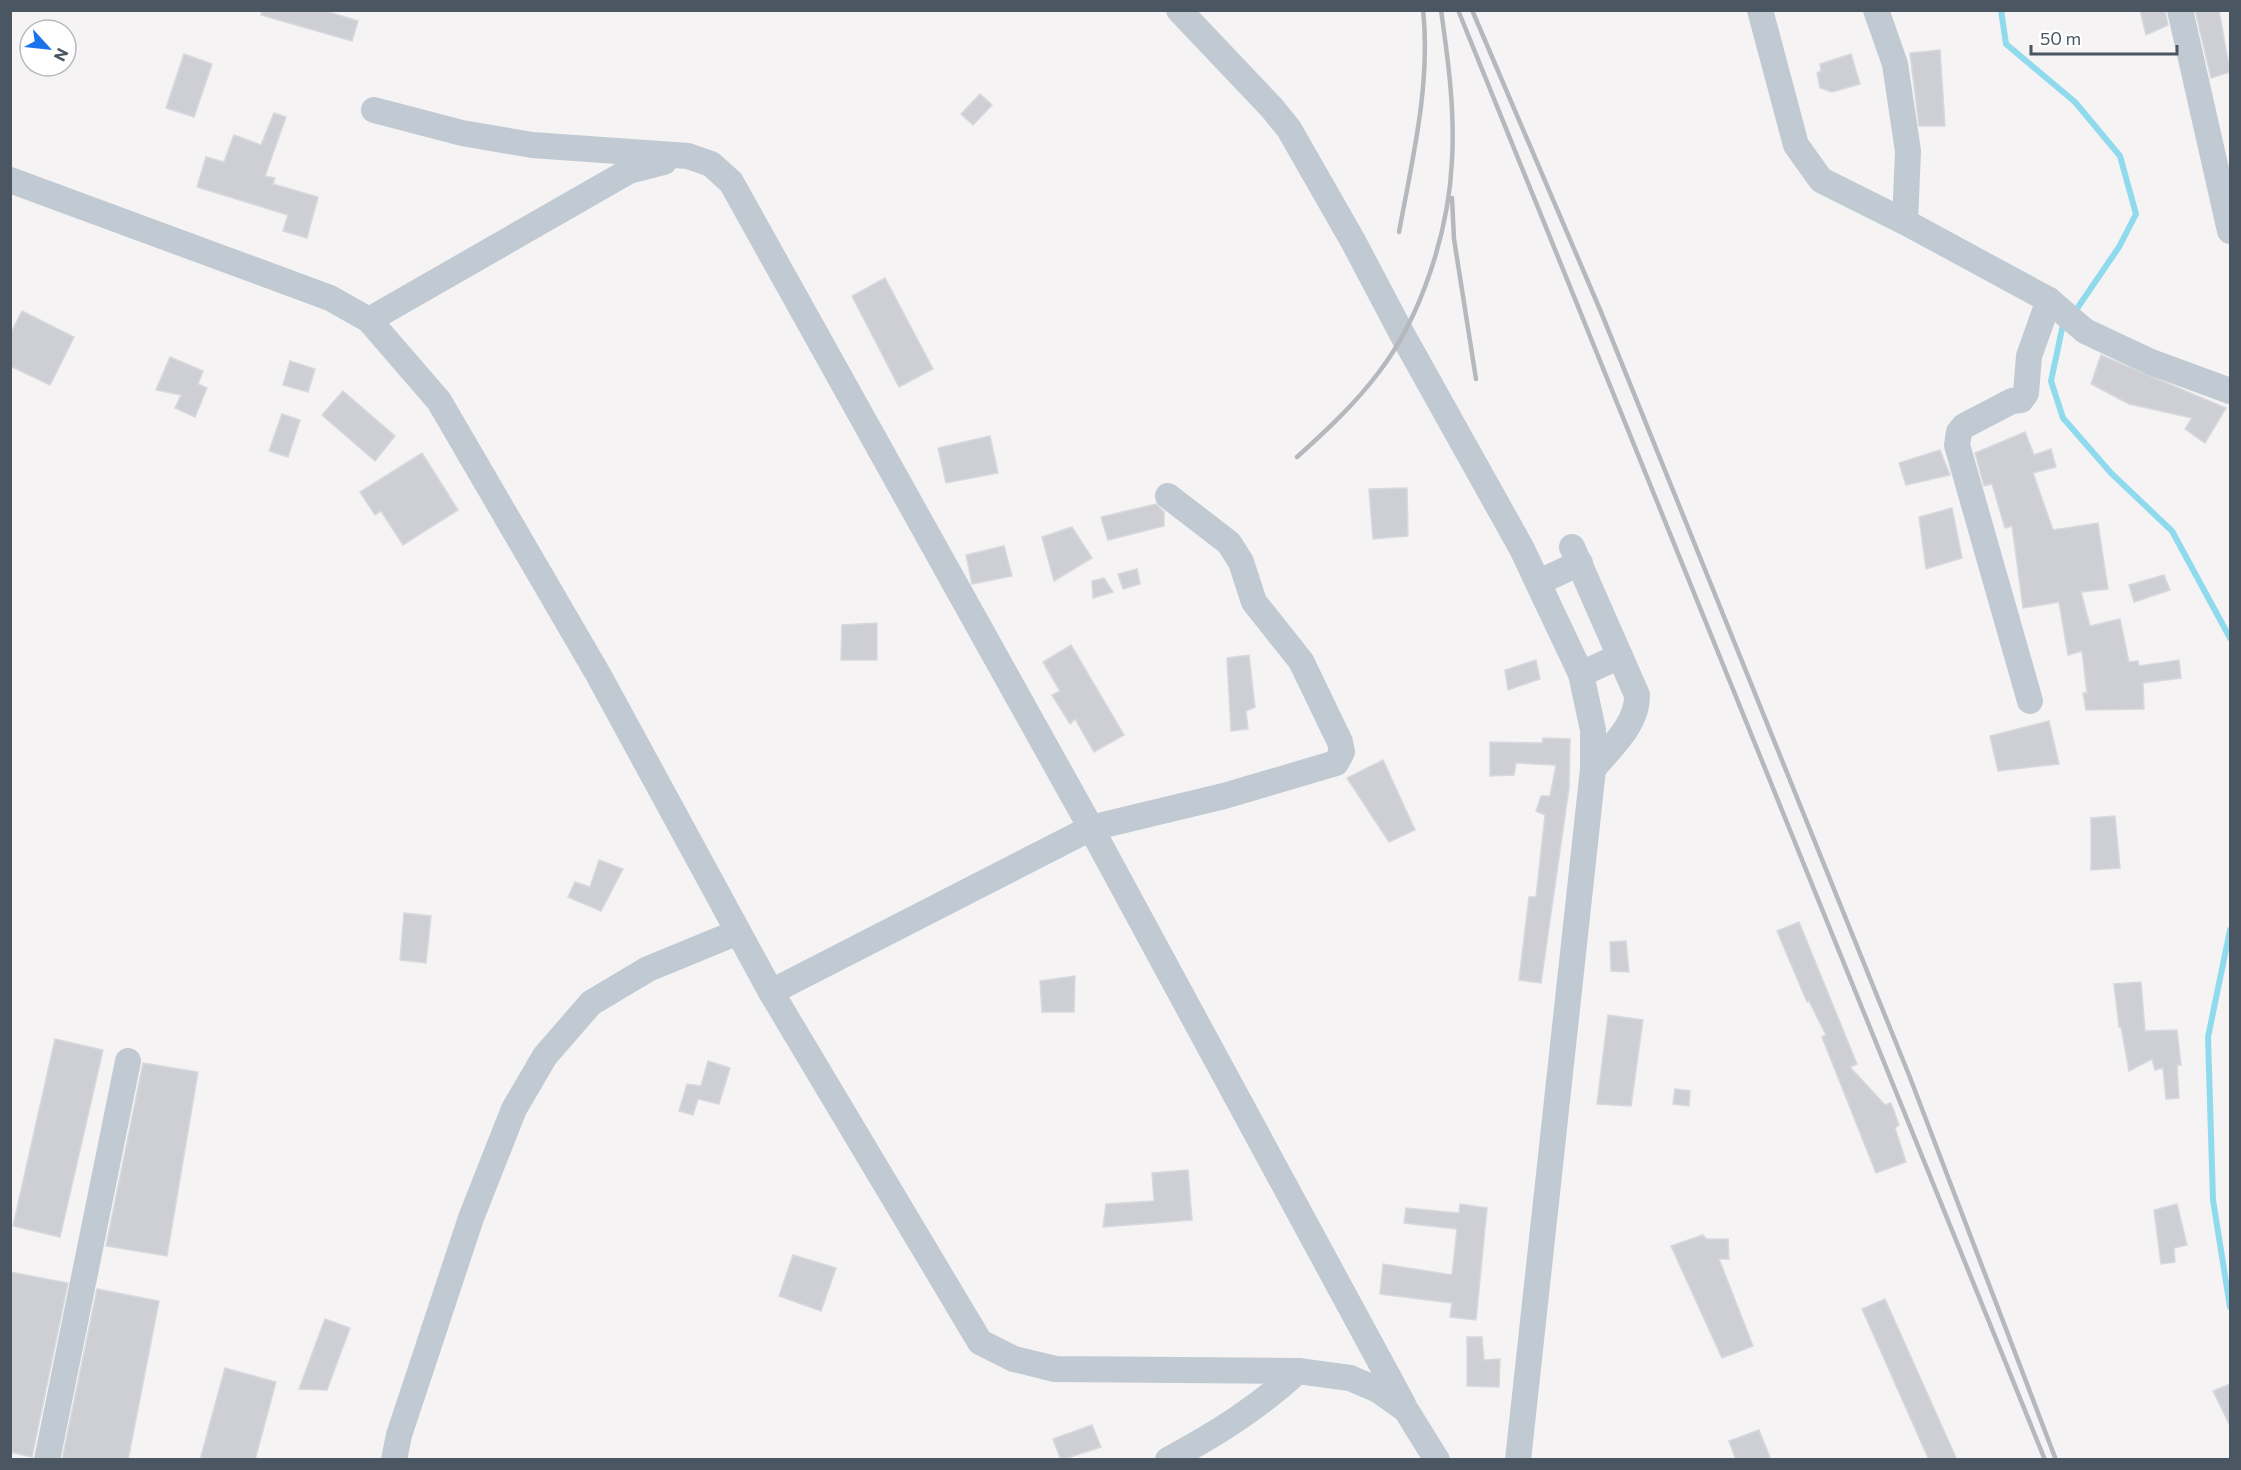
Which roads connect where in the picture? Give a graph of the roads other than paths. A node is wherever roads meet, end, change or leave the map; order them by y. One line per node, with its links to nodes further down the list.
1 (1179, 10): 14 (street)
2 (1760, 10): 8 (street)
3 (1876, 10): 8 (street)
4 (2180, 10): 9 (street)
5 (374, 110): 6 (street)
6 (688, 156): 11 (street); 19 (street)
7 (10, 180): 11 (street)
8 (1905, 222): 10 (street)
9 (2230, 231)
10 (2054, 304): 12 (street); 17 (street)
11 (369, 320): 20 (street)
12 (2230, 391)
13 (1168, 496): 19 (street)
14 (1539, 582): 15 (street); 16 (street)
15 (1620, 657): 16 (street); 18 (street)
16 (1581, 674): 18 (street)
17 (2030, 702)
18 (1593, 769): 29 (street)
19 (1091, 828): 21 (street); 24 (street)
20 (738, 932): 21 (street); 26 (street)
21 (771, 992): 23 (street)
22 (128, 1061): 25 (street)
23 (1298, 1371): 24 (street); 27 (street)
24 (1406, 1410): 28 (street)
25 (47, 1460)
26 (394, 1460)
27 (1168, 1460)
28 (1437, 1460)
29 (1518, 1460)

